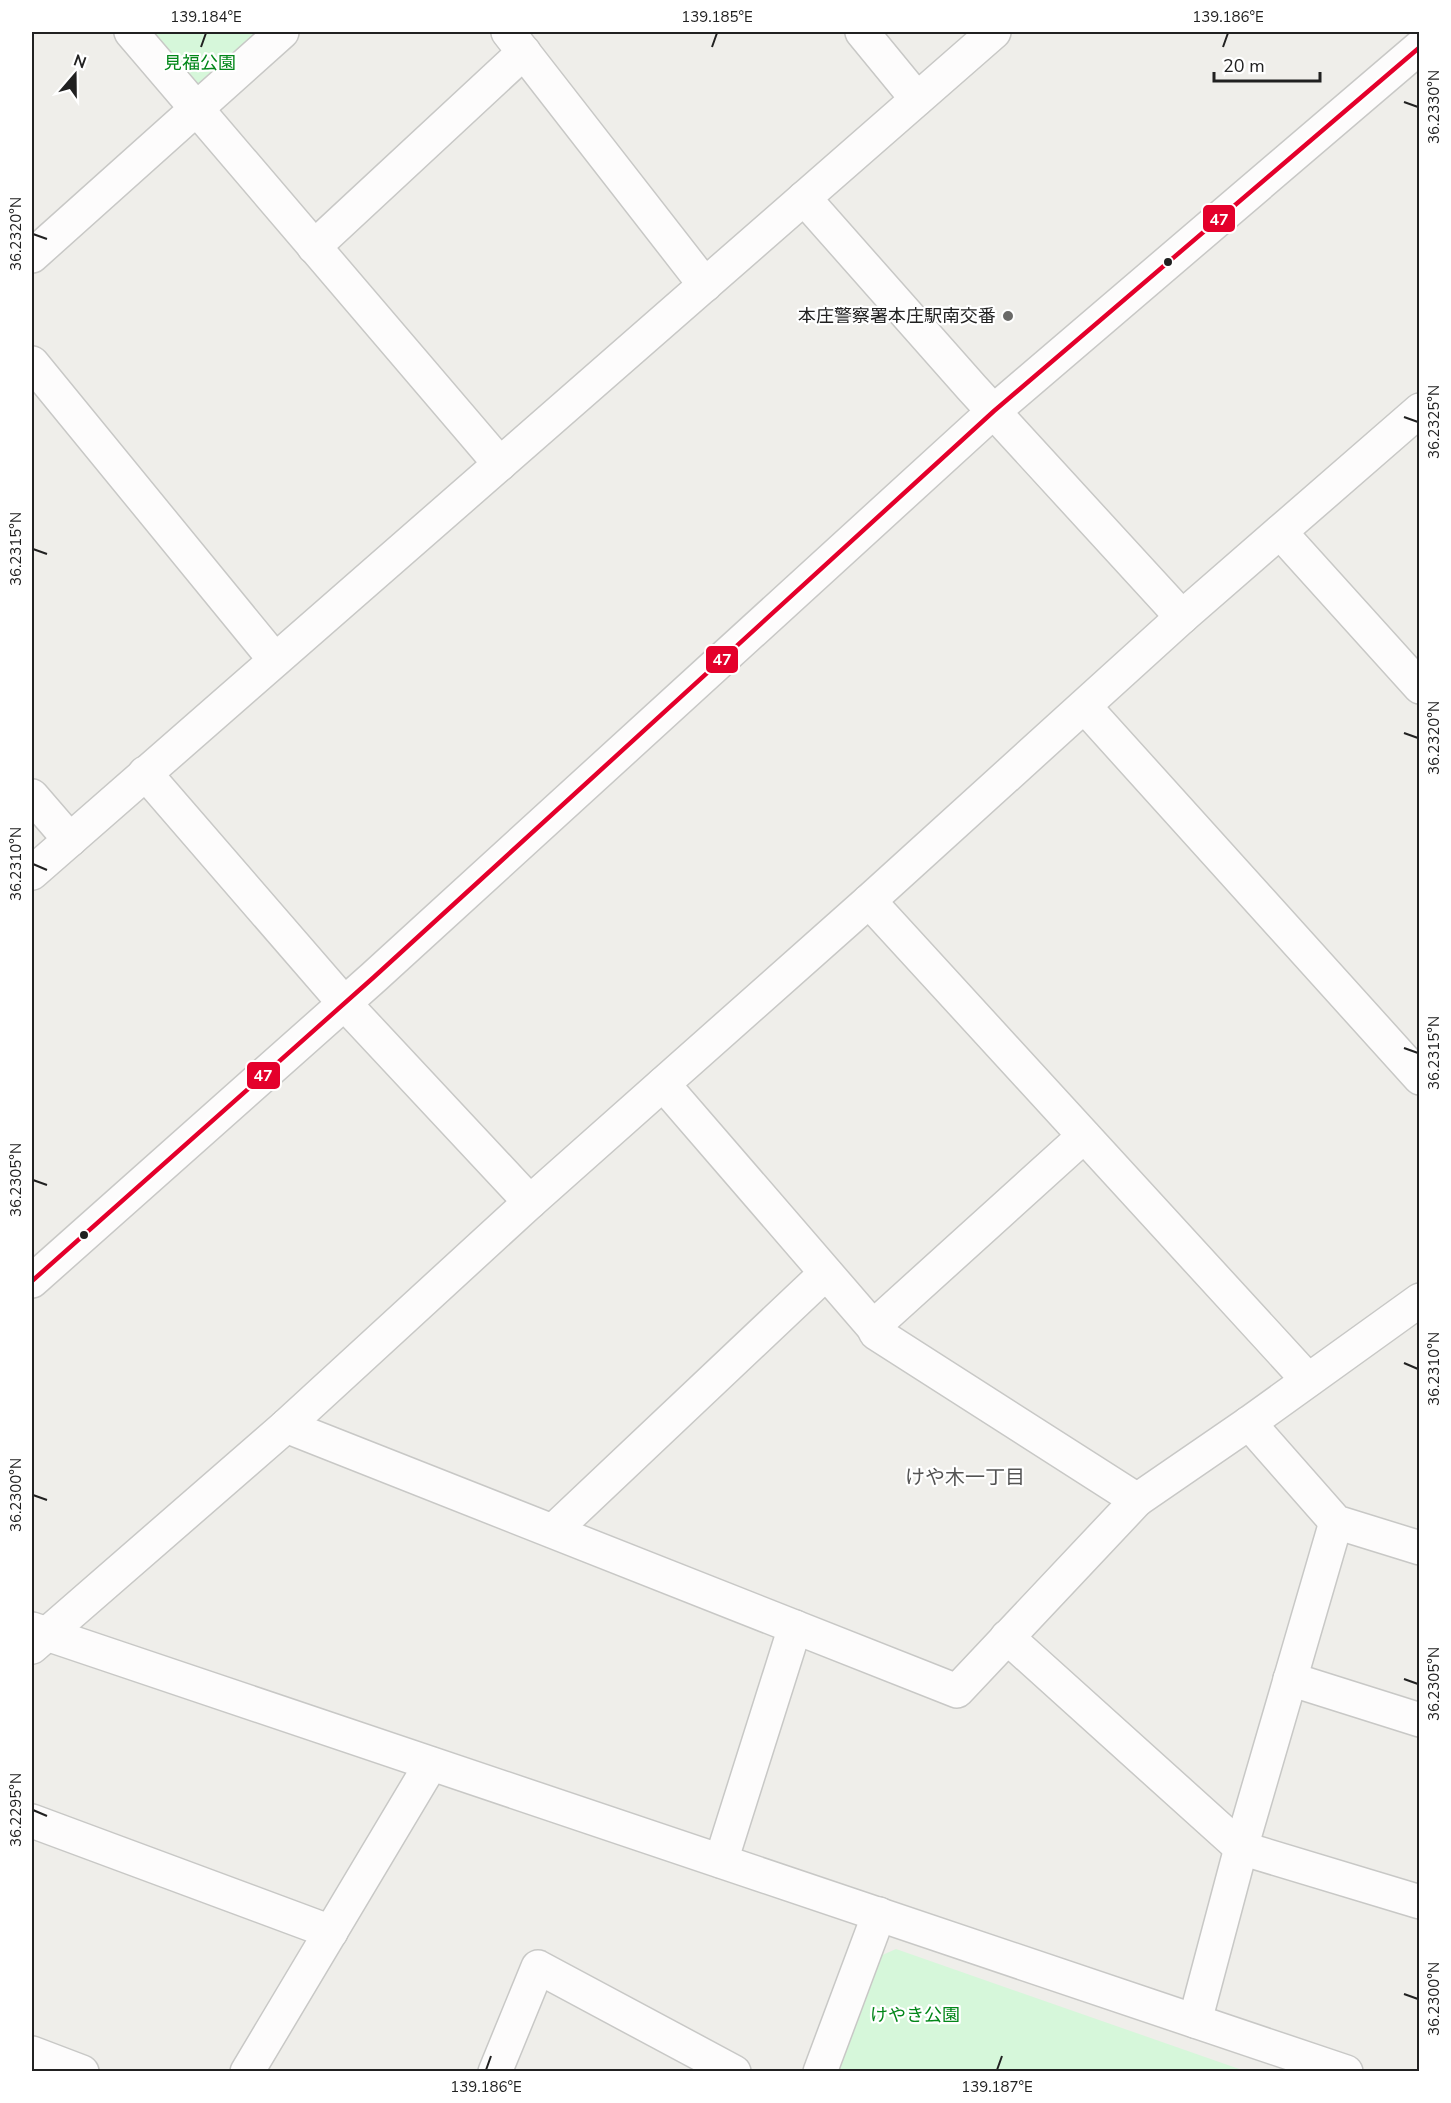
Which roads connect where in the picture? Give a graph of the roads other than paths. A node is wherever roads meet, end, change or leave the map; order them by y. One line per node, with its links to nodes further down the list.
1 (131, 32): 8 (street)
2 (282, 32): 8 (street)
3 (862, 32): 7 (street)
4 (994, 32): 7 (street)
5 (516, 42): 10 (street); 12 (street)
6 (1419, 47): 15 (street)
7 (917, 99): 9 (street)
8 (197, 108): 10 (street); 11 (street)
9 (804, 198): 12 (street); 15 (street)
10 (314, 247): 16 (street)
11 (32, 256)
12 (705, 285): 16 (street)
13 (34, 372): 19 (street)
14 (1419, 410): 17 (street)
15 (994, 411): 18 (street); 27 (street)
16 (500, 464): 19 (street)
17 (1280, 532): 18 (street); 20 (street)
18 (1182, 617): 21 (street)
19 (275, 660): 22 (street)
20 (1419, 687)
21 (1085, 707): 26 (street); 28 (street)
22 (145, 773): 24 (street); 27 (street)
23 (32, 796): 24 (street)
24 (69, 840): 25 (street)
25 (32, 873)
26 (869, 901): 29 (street); 30 (street)
27 (345, 1004): 31 (street); 33 (street)
28 (1419, 1078)
29 (663, 1084): 31 (street); 32 (street)
30 (1084, 1136): 35 (street); 36 (street)
31 (530, 1202): 38 (street)
32 (826, 1273): 35 (street); 41 (street)
33 (32, 1281)
34 (1419, 1300): 36 (street)
35 (873, 1327): 39 (street)
36 (1308, 1380): 37 (street)
37 (1249, 1422): 39 (street); 40 (street)
38 (286, 1426): 41 (street); 44 (street)
39 (1137, 1500): 45 (street)
40 (1336, 1522): 42 (street); 46 (street)
41 (553, 1531): 43 (street)
42 (1419, 1548)
43 (795, 1627): 45 (street); 51 (street)
44 (37, 1637): 48 (street)
45 (1007, 1637): 50 (street)
46 (1290, 1679): 47 (street); 50 (street)
47 (1419, 1720)
48 (431, 1764): 51 (street); 54 (street)
49 (32, 1821): 54 (street)
50 (1241, 1848): 52 (street); 55 (street)
51 (721, 1861): 53 (street)
52 (1419, 1902)
53 (879, 1914): 55 (street); 62 (street)
54 (331, 1932): 59 (street)
55 (1195, 2021): 57 (street)
56 (32, 2053): 58 (street)
57 (1300, 2064): 63 (street)
58 (82, 2072)
59 (247, 2072)
60 (495, 2072): 61 (street)
61 (734, 2072)
62 (820, 2072)
63 (1346, 2072)

